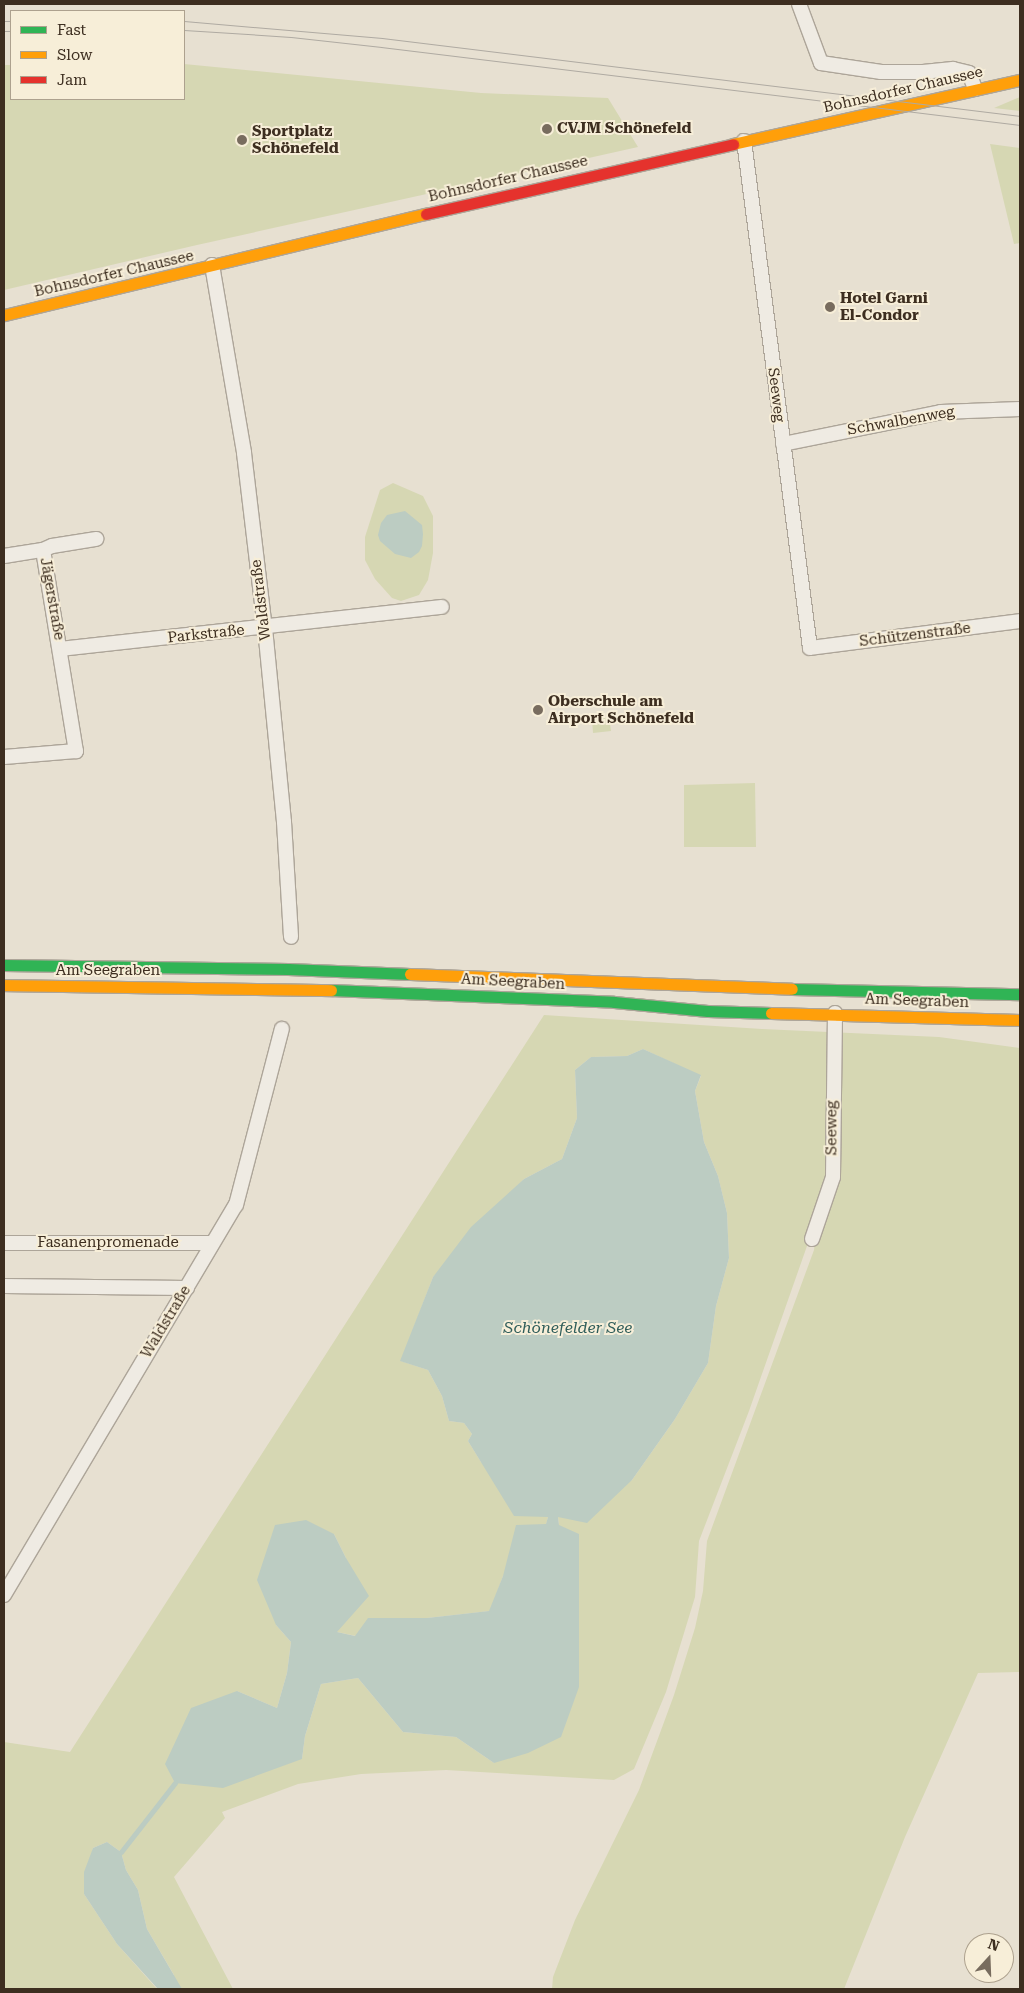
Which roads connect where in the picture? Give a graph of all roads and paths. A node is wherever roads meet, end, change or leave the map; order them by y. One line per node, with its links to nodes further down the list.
1 (799, 4): 3 (street)
2 (1020, 80): 3 (main road, Bohnsdorfer Chaussee)
3 (975, 89): 4 (main road, Bohnsdorfer Chaussee)
4 (744, 141): 5 (main road, Bohnsdorfer Chaussee); 8 (street, Seeweg)
5 (212, 265): 6 (main road, Bohnsdorfer Chaussee); 14 (street, Waldstraße)
6 (4, 315)
7 (1020, 409): 8 (street, Schwalbenweg)
8 (783, 444): 15 (street, Seeweg)
9 (96, 539): 10 (street, Jägerstraße)
10 (43, 550): 11 (street, Jägerstraße); 16 (street, Jägerstraße)
11 (4, 556)
12 (442, 607): 14 (street, Parkstraße)
13 (1020, 621): 15 (street, Schützenstraße)
14 (265, 628): 16 (street, Parkstraße); 18 (street, Waldstraße)
15 (810, 648)
16 (60, 649): 17 (street, Jägerstraße)
17 (4, 757)
18 (291, 937)
19 (4, 965): 21 (main road, Am Seegraben)
20 (4, 985): 22 (main road, Am Seegraben)
21 (1020, 994)
22 (835, 1013): 23 (main road, Am Seegraben); 25 (street, Seeweg)
23 (1020, 1020)
24 (282, 1030): 27 (street, Waldstraße)
25 (812, 1240)
26 (4, 1243): 27 (street, Fasanenpromenade)
27 (212, 1243): 29 (street, Waldstraße)
28 (4, 1286): 29 (street)
29 (187, 1288): 30 (street, Waldstraße)
30 (4, 1595)

